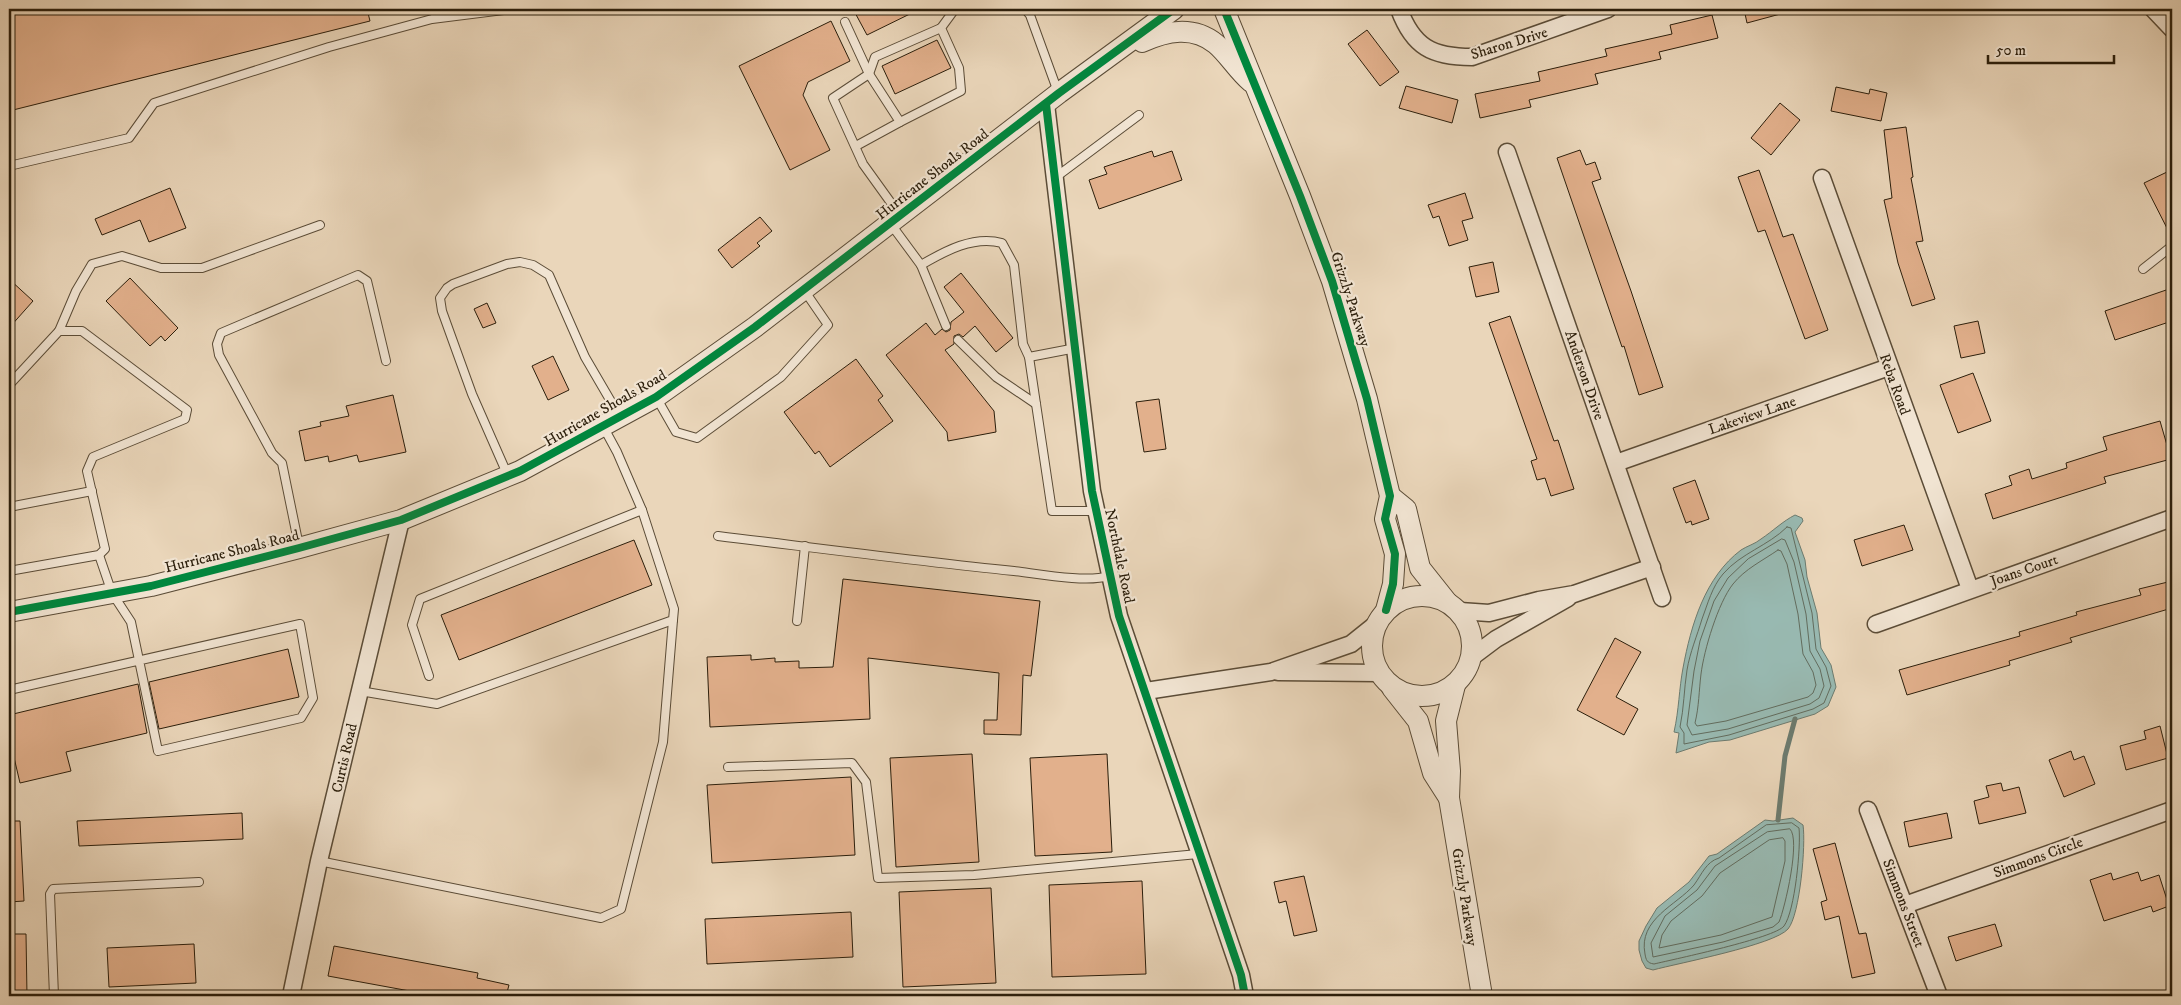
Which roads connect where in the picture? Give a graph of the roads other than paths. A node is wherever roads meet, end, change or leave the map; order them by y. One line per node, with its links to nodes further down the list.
1 (512, 9): 20 (lane)
2 (955, 9): 10 (lane)
3 (1025, 9): 15 (lane)
4 (1174, 9): 12 (street, Hurricane Shoals Road)
5 (1224, 9): 14 (street, Grizzly Parkway)
6 (1399, 9): 7 (street, Sharon Drive)
7 (1608, 9)
8 (2153, 9): 11 (street)
9 (844, 22): 13 (lane)
10 (941, 28): 13 (lane); 17 (lane)
11 (2172, 29)
12 (1122, 47): 14 (street); 15 (street, Hurricane Shoals Road)
13 (870, 74): 17 (lane); 18 (lane)
14 (1256, 86): 43 (street, Grizzly Parkway)
15 (1052, 99): 21 (street, Northdale Road); 23 (street, Hurricane Shoals Road)
16 (1139, 115): 21 (lane)
17 (900, 122): 18 (lane)
18 (856, 146): 23 (lane)
19 (1507, 152): 40 (street, Anderson Drive)
20 (9, 166)
21 (1056, 177): 32 (street, Northdale Road)
22 (1822, 178): 35 (street, Reba Road)
23 (895, 219): 26 (lane); 28 (street, Hurricane Shoals Road)
24 (320, 225): 30 (lane)
25 (2172, 246): 27 (lane)
26 (921, 265): 29 (lane); 33 (lane)
27 (2143, 269)
28 (804, 290): 37 (street, Hurricane Shoals Road); 37 (lane)
29 (946, 326)
30 (59, 331): 36 (lane); 42 (lane)
31 (958, 340): 38 (lane)
32 (1076, 348): 33 (lane); 46 (street, Northdale Road)
33 (1029, 357): 38 (lane)
34 (386, 361): 51 (lane)
35 (1889, 367): 40 (street, Lakeview Lane); 56 (street, Reba Road)
36 (9, 385)
37 (656, 397): 39 (street, Hurricane Shoals Road)
38 (1036, 404): 46 (lane)
39 (612, 423): 41 (street, Hurricane Shoals Road); 41 (lane); 45 (lane)
40 (1616, 463): 53 (street, Anderson Drive)
41 (508, 476): 48 (street, Hurricane Shoals Road)
42 (92, 491): 44 (lane); 52 (lane)
43 (1390, 496): 60 (street); 62 (street, Grizzly Parkway)
44 (9, 507)
45 (642, 510): 63 (lane); 69 (lane)
46 (1096, 511): 55 (street, Northdale Road)
47 (2172, 518): 56 (street, Joans Court)
48 (400, 520): 51 (street, Hurricane Shoals Road); 73 (street, Curtis Road)
49 (718, 536): 50 (lane)
50 (805, 546): 55 (lane); 64 (lane)
51 (300, 548): 57 (street, Hurricane Shoals Road)
52 (99, 555): 54 (lane); 57 (lane)
53 (1652, 567): 58 (street); 59 (street, Anderson Drive)
54 (9, 571)
55 (1109, 576): 74 (street, Northdale Road)
56 (1970, 589): 65 (street, Joans Court)
57 (112, 593): 61 (street, Hurricane Shoals Road); 67 (lane)
58 (1574, 594): 60 (street); 66 (street)
59 (1662, 598)
60 (1453, 606): 62 (street); 66 (street)
61 (9, 612)
62 (1381, 617): 68 (street); 70 (street)
63 (673, 620): 73 (lane); 80 (lane)
64 (797, 621)
65 (1876, 624)
66 (1472, 657): 71 (street)
67 (140, 661): 67 (lane); 72 (lane)
68 (1271, 672): 70 (street); 74 (street)
69 (429, 676)
70 (1385, 680): 71 (street); 76 (street, Grizzly Parkway)
71 (1455, 685): 76 (street, Grizzly Parkway)
72 (9, 690)
73 (360, 691): 80 (street, Curtis Road)
74 (1146, 691): 79 (street, Northdale Road)
75 (728, 766): 79 (lane)
76 (1449, 798): 86 (street, Grizzly Parkway)
77 (1868, 810): 82 (street, Simmons Street)
78 (2172, 810): 82 (street, Simmons Circle)
79 (1198, 854): 85 (street, Northdale Road)
80 (319, 861): 84 (street, Curtis Road)
81 (199, 882): 83 (lane)
82 (1905, 905): 87 (street, Simmons Street)
83 (54, 996)
84 (291, 996)
85 (1246, 996)
86 (1482, 996)
87 (1939, 996)

